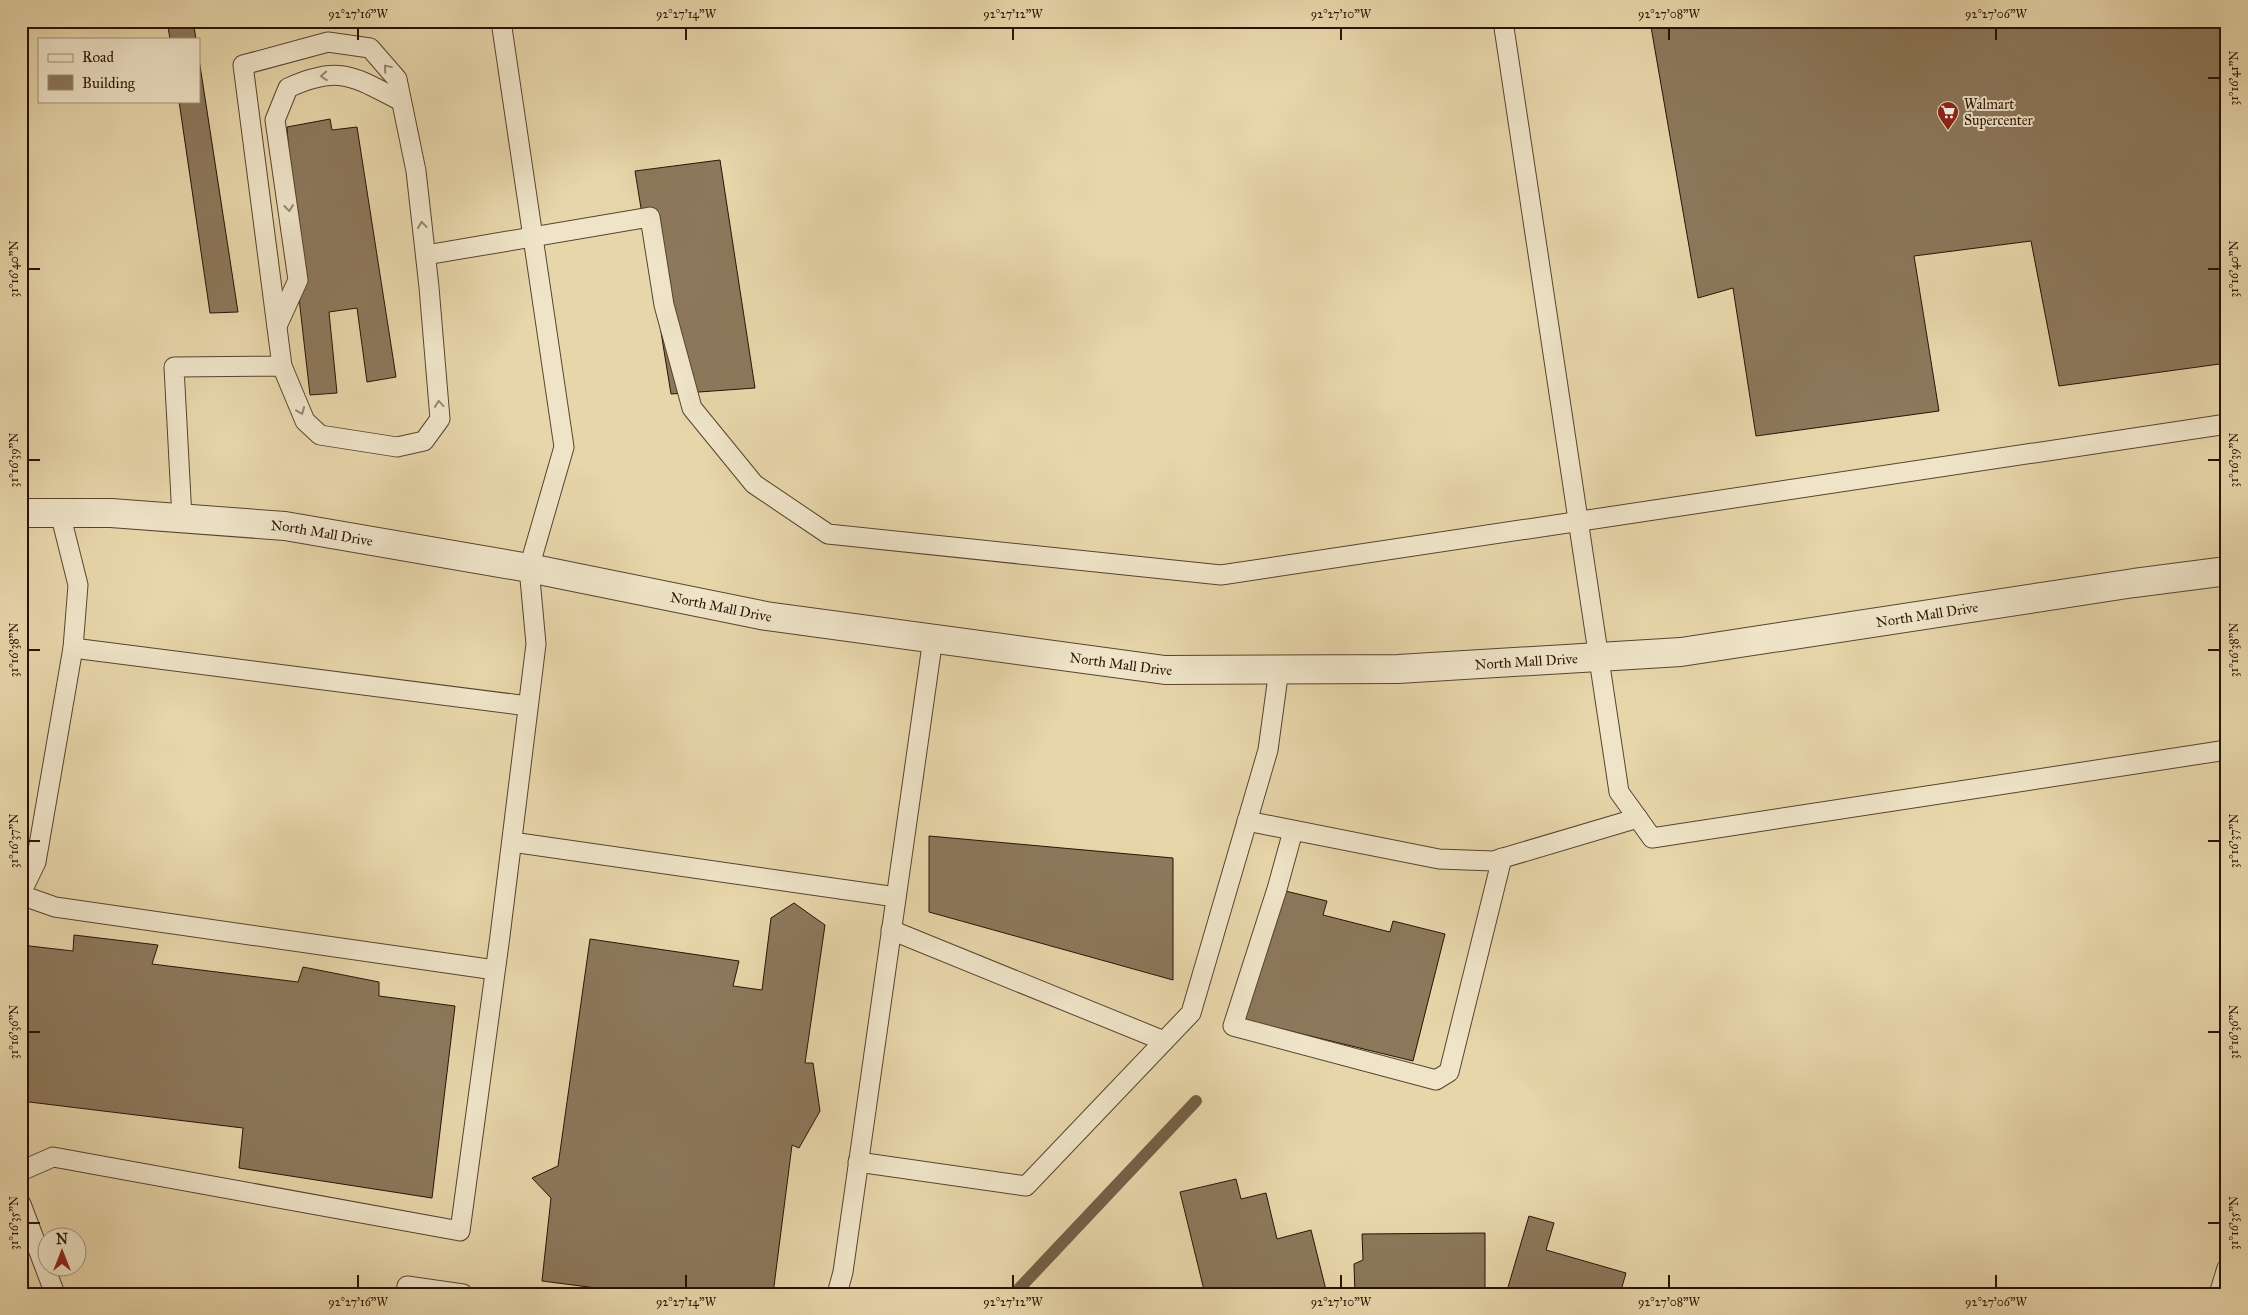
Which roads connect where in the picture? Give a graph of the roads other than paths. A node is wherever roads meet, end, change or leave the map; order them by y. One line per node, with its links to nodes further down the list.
1 (501, 21): 4 (lane)
2 (1503, 21): 12 (lane)
3 (401, 101): 5 (lane, one-way to 3); 6 (lane, one-way to 6); 6 (lane, one-way to 6)
4 (532, 236): 5 (lane); 12 (lane); 13 (lane)
5 (426, 255): 7 (lane, one-way to 5)
6 (277, 326): 7 (lane)
7 (282, 366): 11 (lane)
8 (2227, 424): 12 (lane)
9 (21, 513): 10 (street, North Mall Drive)
10 (60, 513): 11 (street, North Mall Drive); 16 (lane)
11 (182, 518): 13 (street, North Mall Drive)
12 (1578, 521): 17 (lane)
13 (529, 568): 15 (street, North Mall Drive); 19 (lane)
14 (2227, 571): 17 (street, North Mall Drive)
15 (933, 638): 18 (street, North Mall Drive); 27 (lane)
16 (74, 648): 19 (lane); 26 (lane)
17 (1598, 657): 18 (street, North Mall Drive); 21 (lane)
18 (1279, 669): 22 (lane)
19 (528, 706): 24 (lane)
20 (2227, 750): 21 (lane)
21 (1638, 818): 25 (lane)
22 (1247, 821): 23 (lane); 30 (lane)
23 (1293, 831): 25 (lane); 25 (lane)
24 (512, 842): 27 (lane); 29 (lane)
25 (1502, 858)
26 (21, 894): 29 (lane)
27 (896, 897): 28 (lane)
28 (891, 930): 30 (lane); 31 (lane)
29 (495, 970): 32 (lane)
30 (1164, 1041): 31 (lane)
31 (858, 1162): 38 (lane)
32 (21, 1171)
33 (21, 1204): 35 (lane)
34 (2227, 1268): 39 (lane)
35 (55, 1294)
36 (406, 1294): 37 (lane)
37 (463, 1294)
38 (837, 1294)
39 (2219, 1294)

